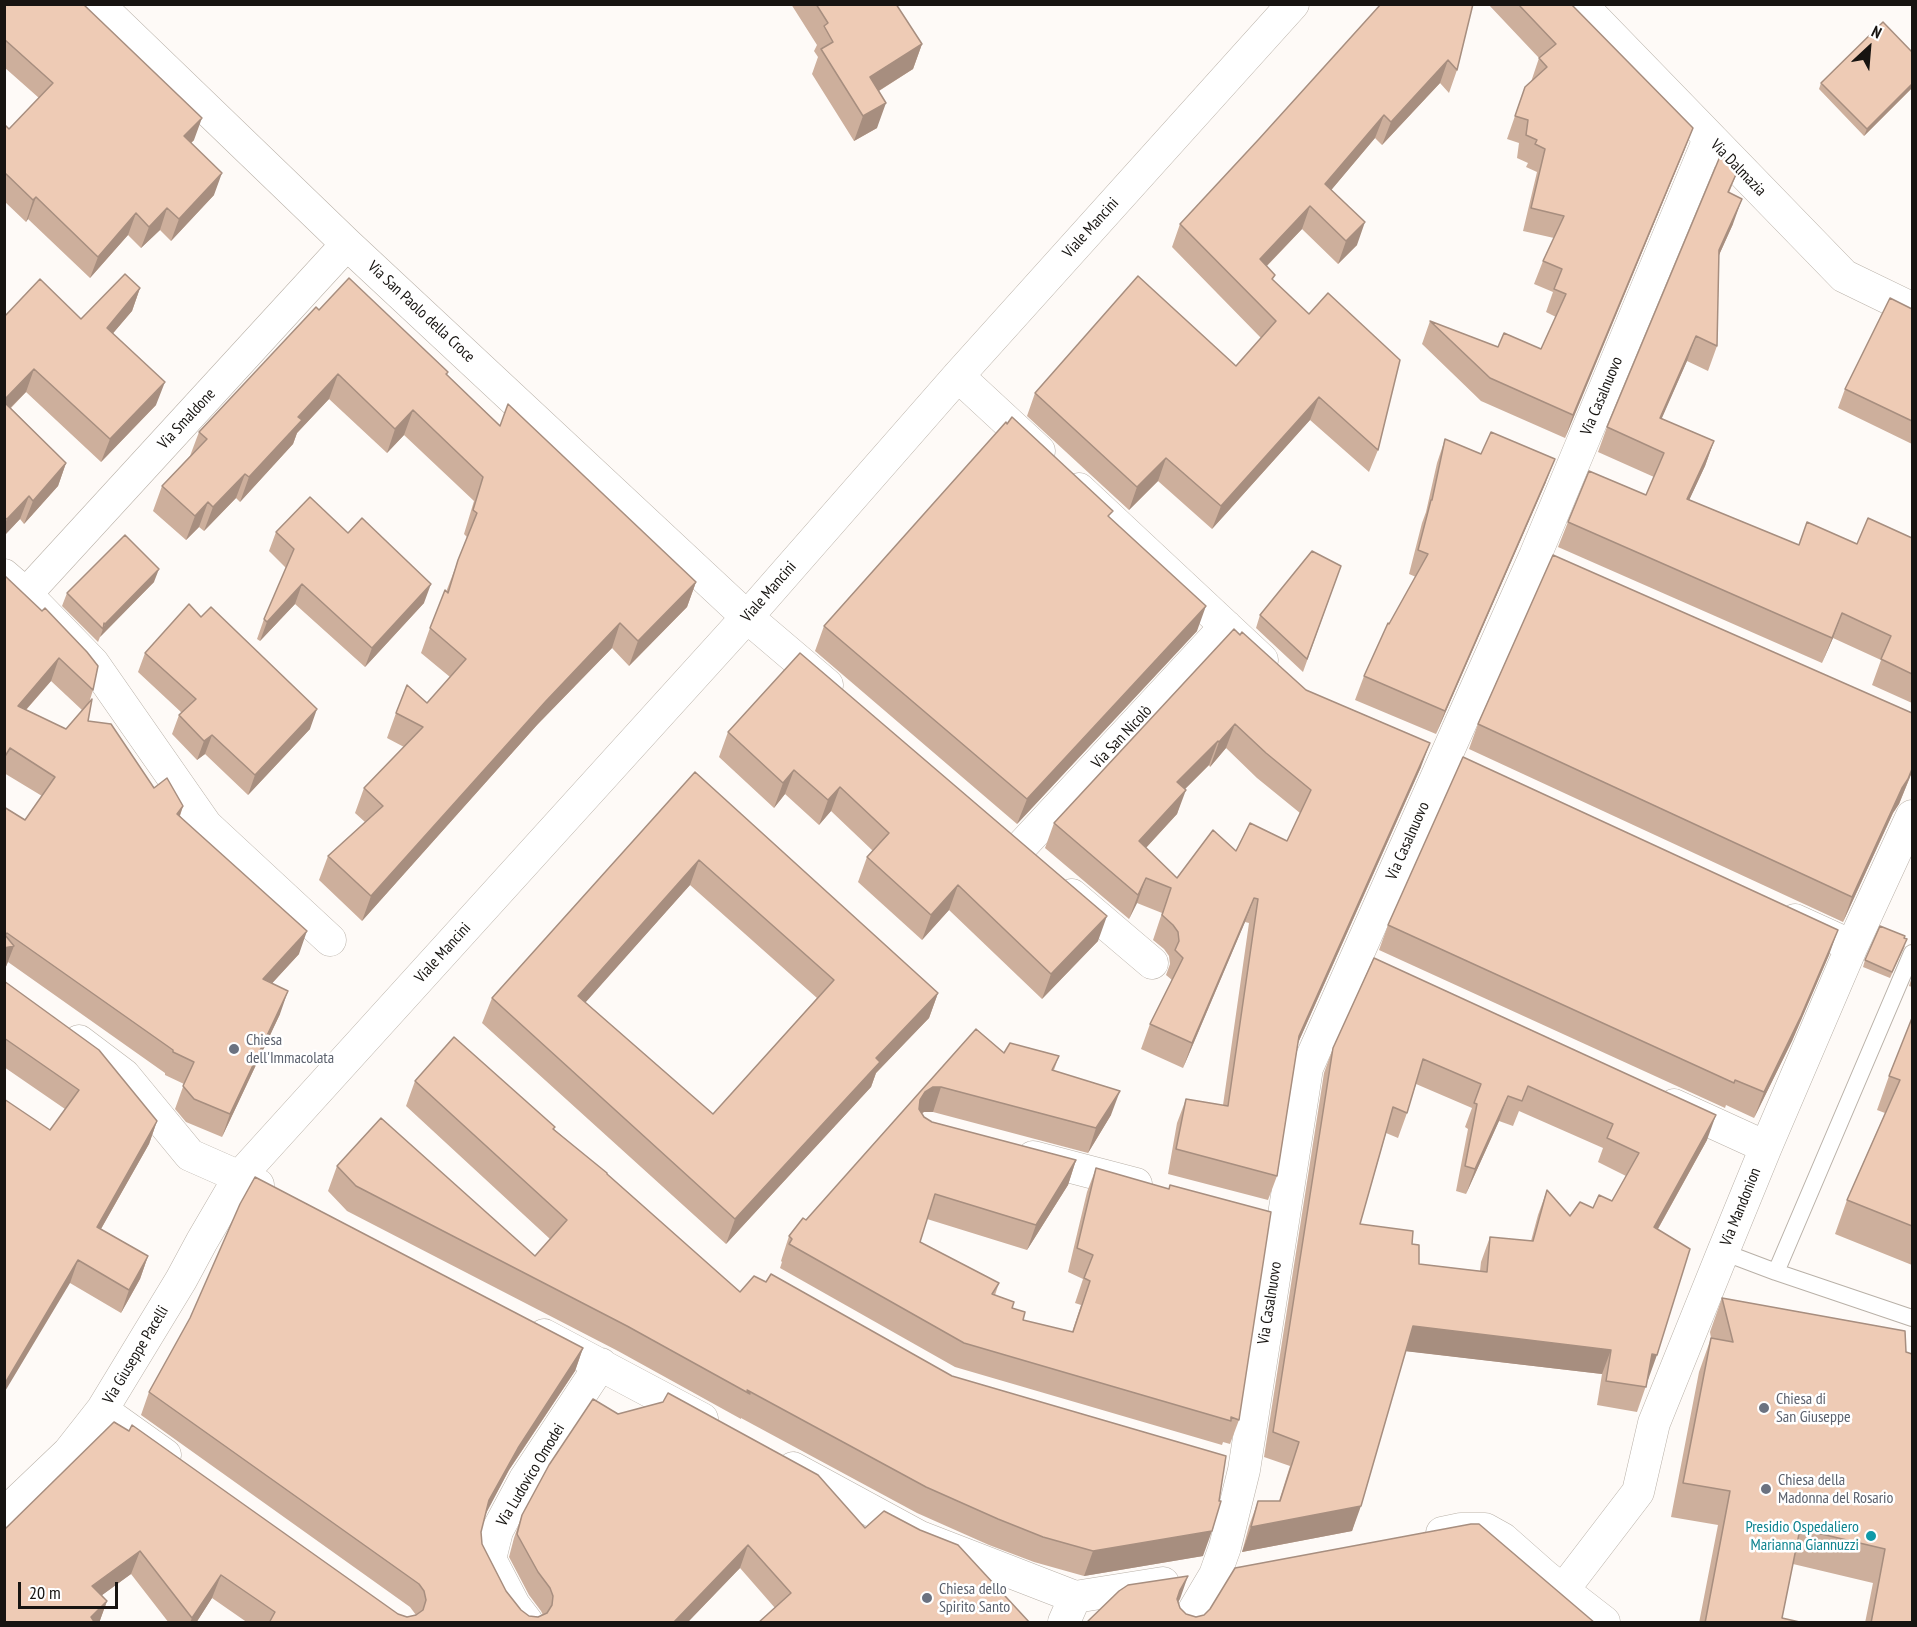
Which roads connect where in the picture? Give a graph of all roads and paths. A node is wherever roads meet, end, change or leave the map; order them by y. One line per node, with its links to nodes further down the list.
1 (98, 4): 5 (street, Via San Paolo della Croce)
2 (1293, 4): 7 (street, Viale Mancini)
3 (1580, 4): 4 (street, Via Dalmazia)
4 (1710, 139): 6 (street, Via Dalmazia); 38 (street, Via Casalnuovo)
5 (347, 244): 8 (street, Via Smaldone); 9 (street, Via San Paolo della Croce)
6 (1912, 309)
7 (958, 376): 9 (street, Viale Mancini); 10 (street)
8 (15, 584): 15 (street)
9 (747, 617): 12 (street, Via San Paolo della Croce); 23 (street, Viale Mancini)
10 (1226, 626): 11 (street); 18 (street, Via San Nicolò)
11 (1286, 682)
12 (847, 702)
13 (1912, 816): 16 (street, Via Mandonion)
14 (1766, 906): 16 (street)
15 (330, 940)
16 (1852, 946): 21 (street, Via Mandonion)
17 (1912, 953): 27 (lane)
18 (1152, 963)
19 (60, 1028): 23 (street)
20 (1647, 1092): 21 (street)
21 (1766, 1147): 26 (street, Via Mandonion)
22 (1008, 1150): 24 (street)
23 (240, 1176): 25 (street); 31 (street, Via Giuseppe Pacelli)
24 (1168, 1192)
25 (282, 1198)
26 (1723, 1252): 27 (lane); 39 (street, Via Mandonion)
27 (1776, 1272): 28 (lane)
28 (1912, 1318)
29 (516, 1320): 30 (street)
30 (601, 1364): 32 (street); 41 (street, Via Ludovico Omodei)
31 (102, 1410): 34 (street); 35 (street, Via Giuseppe Pacelli)
32 (724, 1431)
33 (765, 1454): 40 (street)
34 (189, 1472)
35 (4, 1514)
36 (1414, 1538): 39 (street)
37 (1250, 1569): 38 (street)
38 (1215, 1575): 40 (street); 42 (street, Via Casalnuovo)
39 (1563, 1590): 43 (street)
40 (1069, 1610)
41 (527, 1623)
42 (1186, 1623)
43 (1604, 1623)

